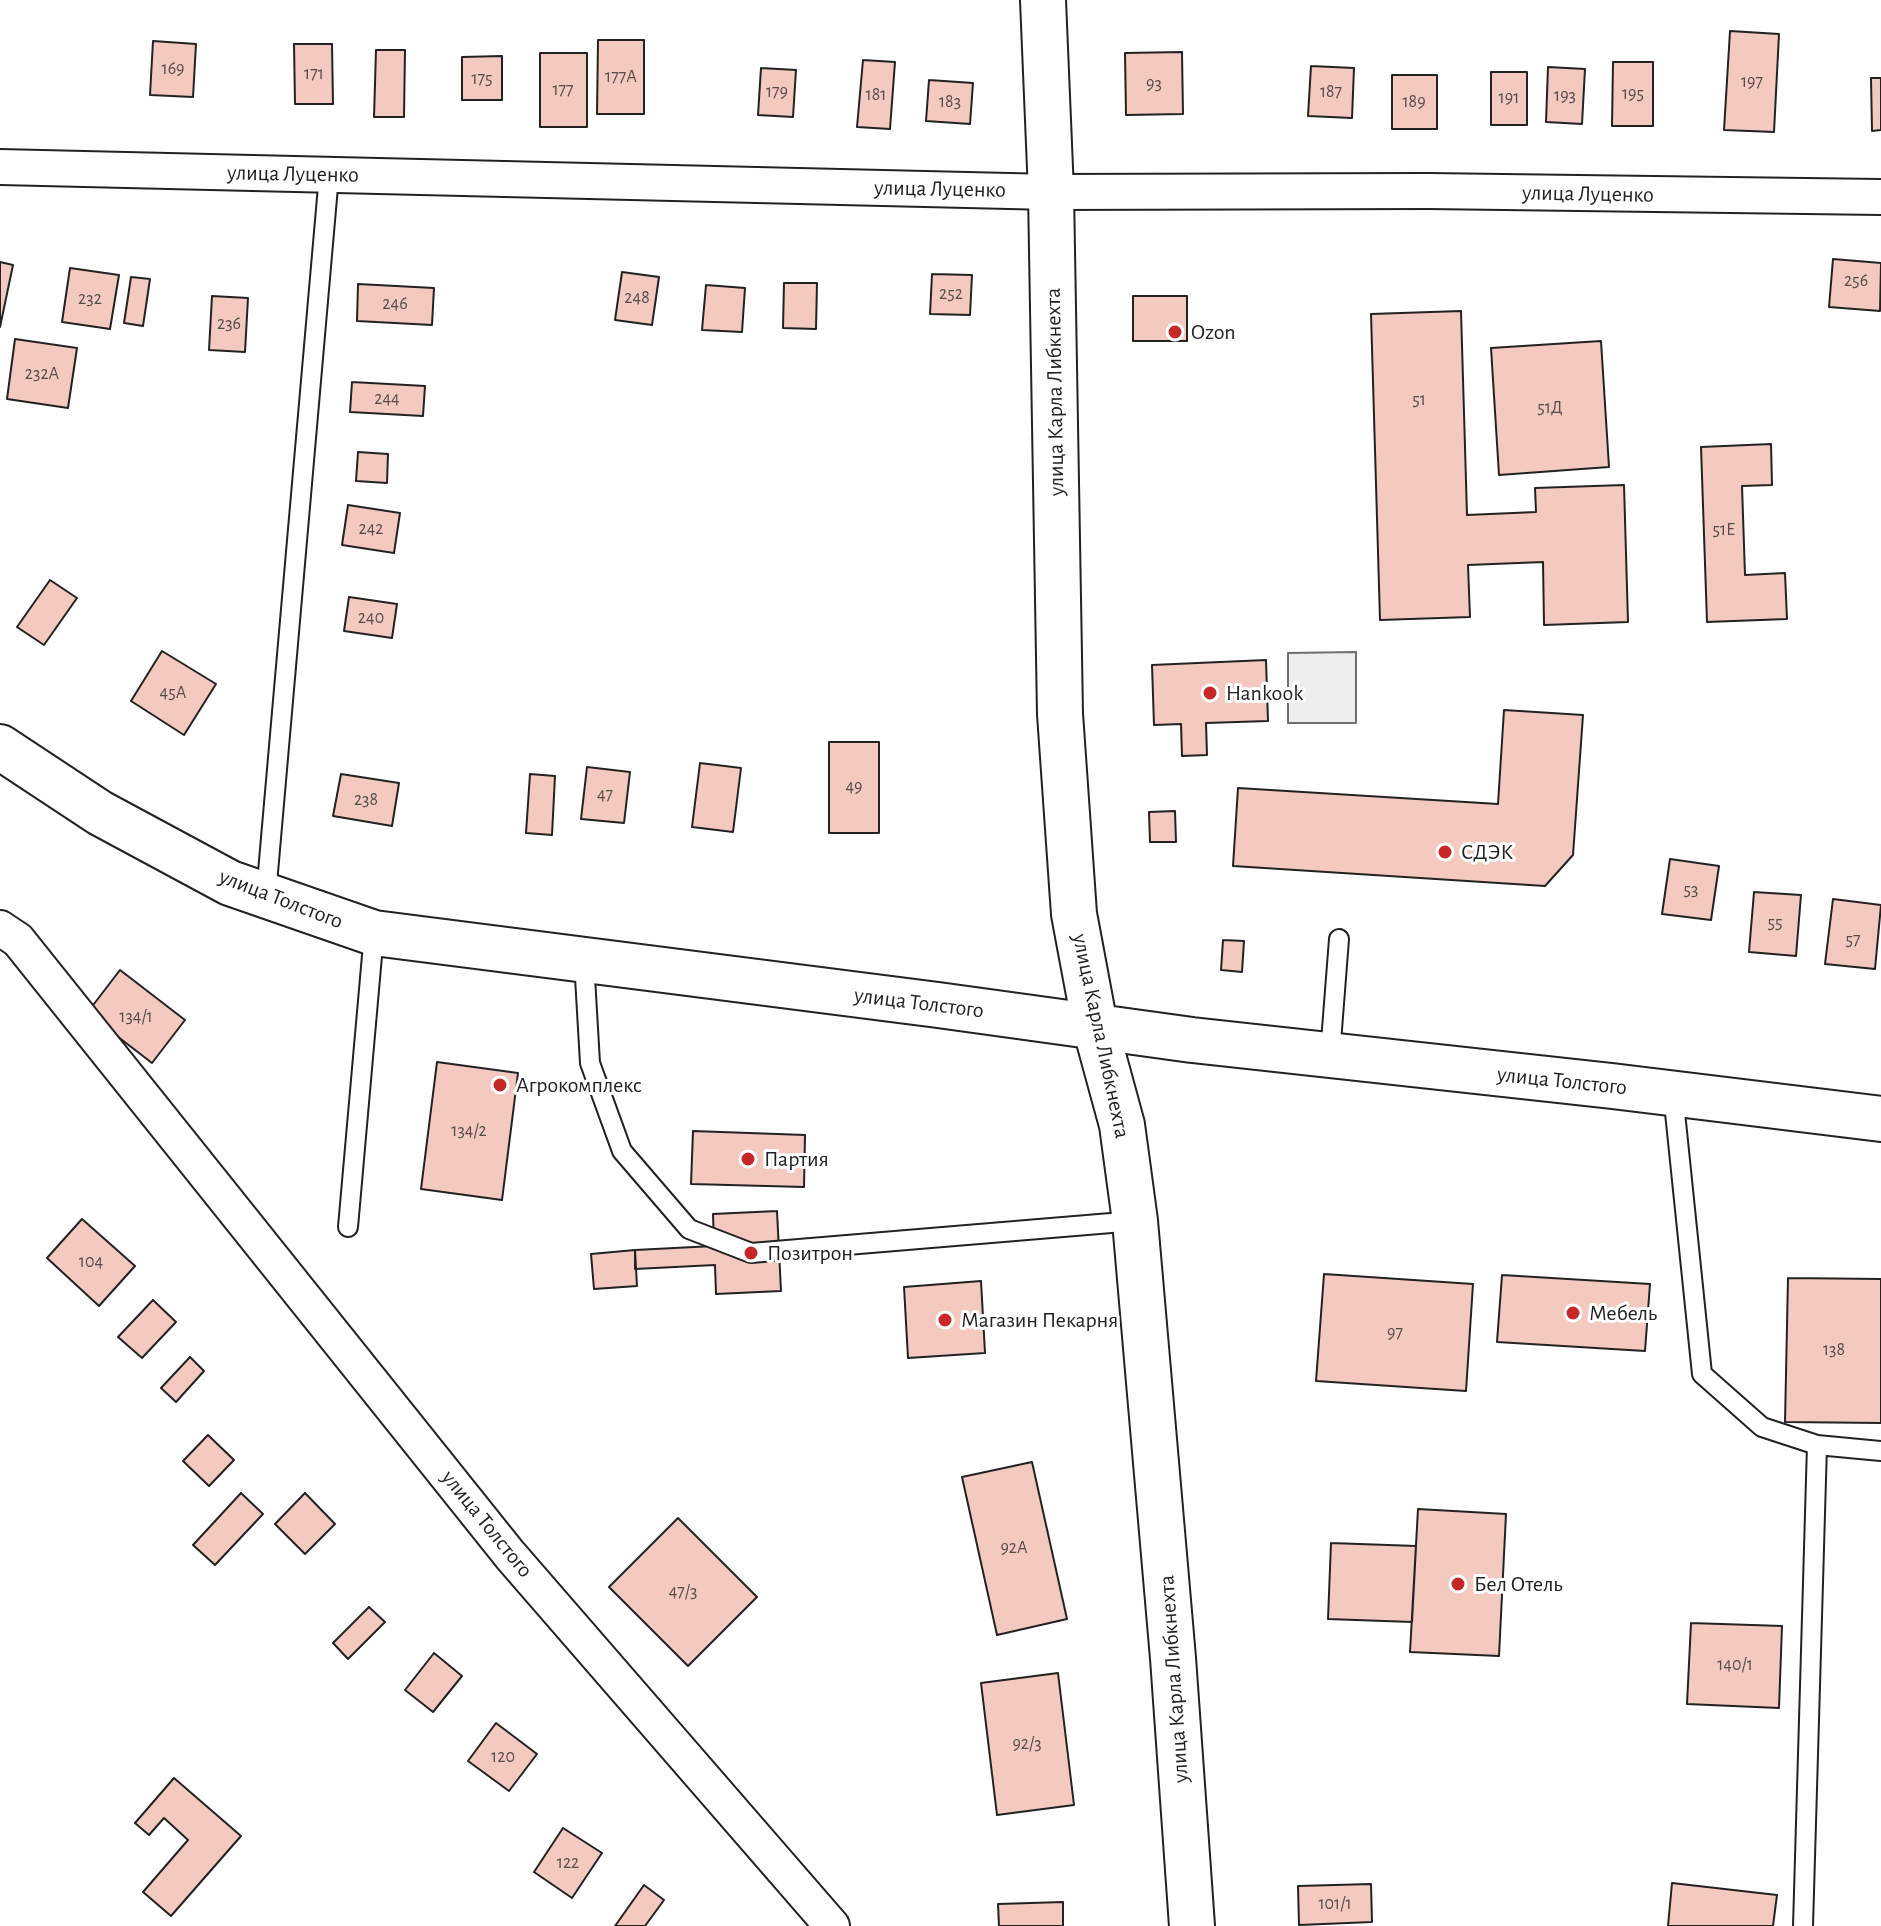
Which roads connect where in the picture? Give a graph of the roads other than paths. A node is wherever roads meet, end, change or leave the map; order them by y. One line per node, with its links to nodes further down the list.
1 (1043, 0): 4 (main road, улица Карла Либкнехта)
2 (0, 167): 3 (street, улица Луценко)
3 (329, 175): 4 (street, улица Луценко); 7 (lane)
4 (1051, 192): 5 (street, улица Луценко); 12 (main road, улица Карла Либкнехта)
5 (1881, 197)
6 (0, 747): 7 (main road, улица Толстого)
7 (266, 895): 9 (main road, улица Толстого)
8 (0, 928): 20 (street, улица Толстого)
9 (374, 933): 11 (main road, улица Толстого); 17 (lane)
10 (1339, 939): 13 (lane)
11 (584, 960): 12 (main road, улица Толстого); 16 (lane)
12 (1095, 1026): 13 (main road, улица Толстого); 16 (main road, улица Карла Либкнехта)
13 (1330, 1055): 14 (main road, улица Толстого)
14 (1673, 1093): 15 (main road, улица Толстого); 18 (lane)
15 (1881, 1119)
16 (1135, 1221): 21 (main road, улица Карла Либкнехта)
17 (348, 1227)
18 (1817, 1445): 19 (lane); 22 (lane)
19 (1881, 1451)
20 (832, 1926)
21 (1192, 1926)
22 (1803, 1926)

